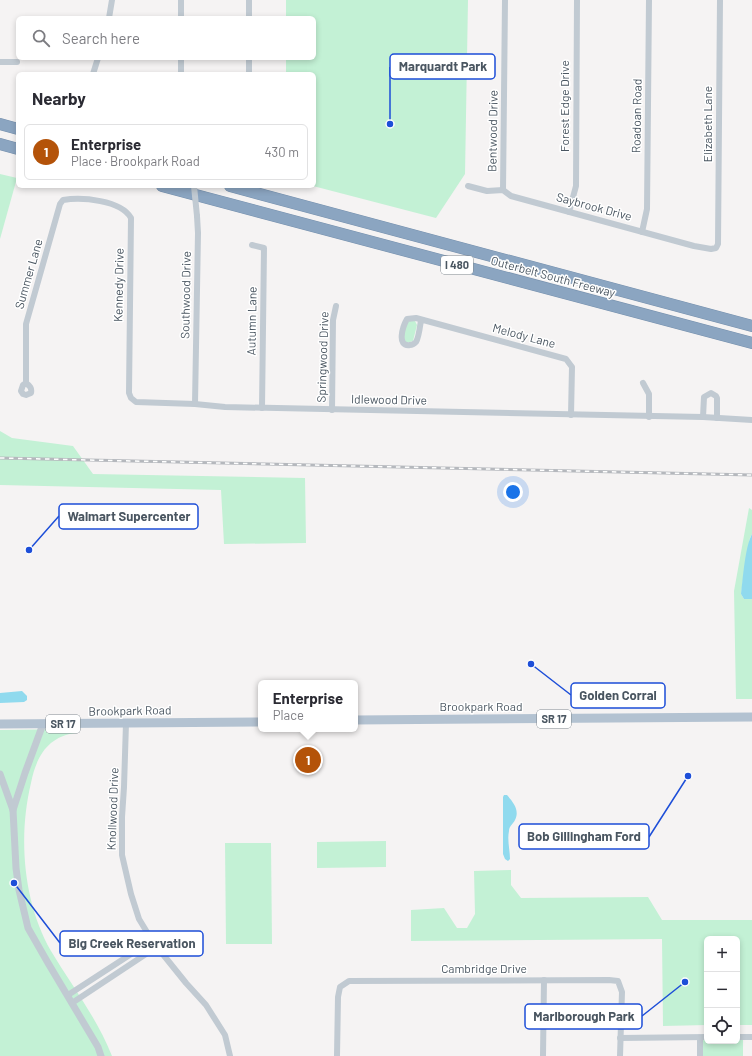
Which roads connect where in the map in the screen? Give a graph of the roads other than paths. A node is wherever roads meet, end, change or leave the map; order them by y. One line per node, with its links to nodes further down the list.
1 (112, 0): 8 (street)
2 (181, 0): 9 (street)
3 (249, 0): 10 (street)
4 (505, 0): 27 (street, Bentwood Drive)
5 (577, 0): 29 (street, Forest Edge Drive)
6 (649, 0): 30 (street, Roadoan Road)
7 (720, 0): 32 (street, Elizabeth Lane)
8 (109, 16)
9 (181, 16)
10 (249, 16)
11 (97, 60): 16 (street)
12 (181, 60): 17 (street)
13 (249, 60): 18 (street)
14 (0, 62): 15 (street)
15 (17, 62)
16 (94, 72)
17 (181, 72)
18 (249, 72)
19 (0, 124): 20 (highway)
20 (16, 128)
21 (0, 144): 22 (highway)
22 (16, 148)
23 (468, 186): 27 (street, Saybrook Drive)
24 (170, 188): 36 (highway, Outerbelt South Freeway / I 480)
25 (194, 188): 40 (street, Southwood Drive, bridge)
26 (237, 188): 35 (highway, Outerbelt South Freeway / I 480)
27 (503, 190): 29 (street, Saybrook Drive)
28 (90, 199): 37 (street, Summer Lane); 39 (street, Kennedy Drive)
29 (569, 212): 30 (street, Saybrook Drive)
30 (642, 232): 32 (street, Saybrook Drive)
31 (252, 245): 41 (street, Autumn Lane)
32 (716, 248)
33 (336, 306): 42 (street, Springwood Drive)
34 (421, 320): 34 (street); 43 (street, Melody Lane)
35 (752, 326)
36 (752, 343)
37 (26, 383)
38 (643, 383): 44 (street)
39 (131, 398): 40 (street, Idlewood Drive)
40 (195, 404): 41 (street, Idlewood Drive)
41 (262, 408): 42 (street, Idlewood Drive)
42 (332, 410): 43 (street, Idlewood Drive)
43 (571, 415): 44 (street, Idlewood Drive)
44 (649, 417): 45 (street, Idlewood Drive)
45 (703, 418): 46 (street, Idlewood Drive); 46 (street)
46 (717, 418): 47 (street, Idlewood Drive)
47 (752, 420)
48 (752, 717): 49 (main road, Brookpark Road / SR 17)
49 (358, 720)
50 (258, 722): 51 (main road, Brookpark Road / SR 17)
51 (126, 723): 53 (main road, Brookpark Road / SR 17); 56 (street, Knollwood Drive)
52 (0, 724): 53 (main road, Brookpark Road / SR 17)
53 (43, 724): 55 (street)
54 (0, 774): 55 (street)
55 (13, 810): 62 (street)
56 (154, 944): 57 (street); 58 (street); 70 (street, Knollwood Drive)
57 (124, 959): 58 (street); 59 (street)
58 (129, 966): 61 (street)
59 (98, 976): 61 (street); 62 (street)
60 (544, 980): 66 (street, Cambridge Drive); 71 (street, Cambridge Drive); 72 (street)
61 (103, 983): 63 (street)
62 (68, 995): 63 (street)
63 (72, 1003): 69 (street)
64 (740, 1037): 65 (street)
65 (752, 1037)
66 (620, 1038): 67 (street); 73 (street)
67 (700, 1038): 68 (street); 74 (street)
68 (704, 1038)
69 (101, 1056)
70 (230, 1056)
71 (337, 1056)
72 (543, 1056)
73 (620, 1056)
74 (700, 1056)

